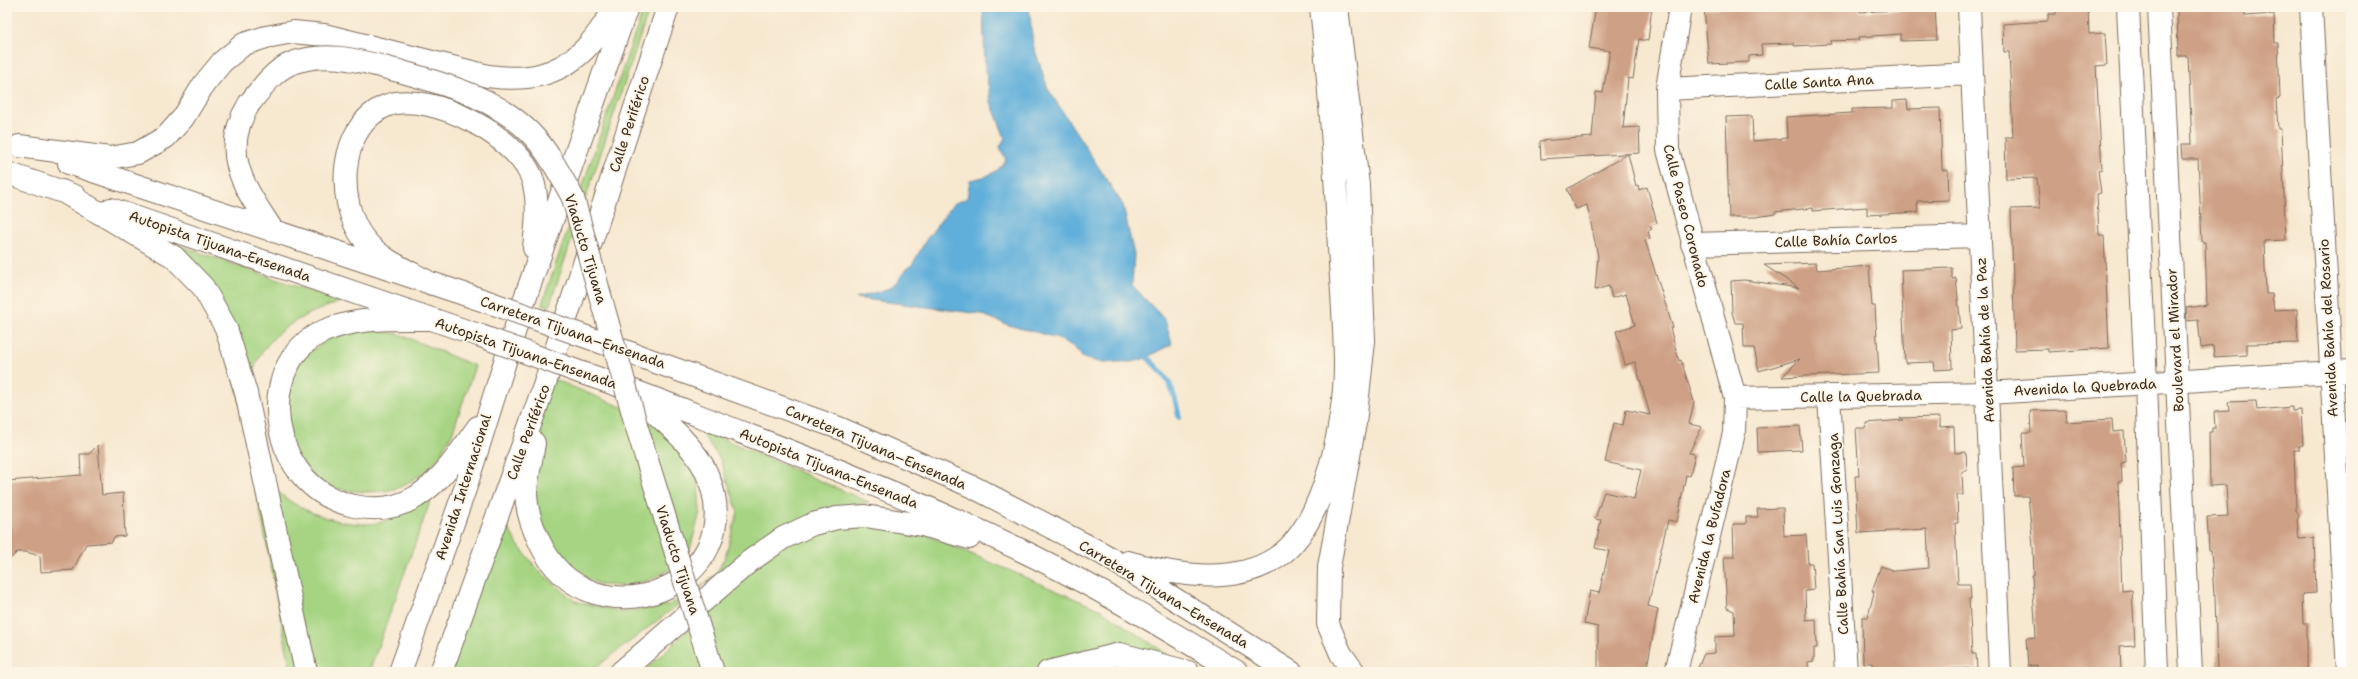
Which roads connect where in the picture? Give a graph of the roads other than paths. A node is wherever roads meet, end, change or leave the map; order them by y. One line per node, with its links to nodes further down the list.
1 (617, 7): 13 (main road)
2 (627, 7): 20 (main road)
3 (668, 7): 25 (main road, Calle Periférico)
4 (1320, 7): 31 (main road)
5 (1337, 7): 42 (main road)
6 (1680, 7): 12 (main road, Calle Paseo Coronado)
7 (1969, 7): 11 (main road, Avenida Bahía de la Paz)
8 (2128, 7): 24 (main road)
9 (2159, 7): 23 (main road, Boulevard el Mirador)
10 (2311, 7): 22 (main road, Avenida Bahía del Rosario)
11 (1972, 74): 12 (main road, Calle Santa Ana); 17 (main road, Avenida Bahía de la Paz)
12 (1667, 89): 18 (main road, Calle Paseo Coronado)
13 (13, 144): 16 (main road)
14 (7, 173): 15 (main road, Autopista Tijuana-Ensenada)
15 (62, 191): 21 (main road, Autopista Tijuana-Ensenada); 33 (main road)
16 (273, 230): 19 (main road); 37 (main road, Viaducto Tijuana, bridge)
17 (1980, 236): 18 (main road, Calle Bahía Carlos); 27 (main road, Avenida Bahía de la Paz)
18 (1692, 244): 29 (main road, Calle Paseo Coronado)
19 (432, 284): 20 (main road); 31 (main road, Carretera Tijuana–Ensenada, bridge)
20 (524, 301): 30 (main road, Avenida Internacional)
21 (429, 319): 26 (main road, Autopista Tijuana-Ensenada, bridge); 30 (main road)
22 (2341, 372): 23 (main road, Avenida la Quebrada); 48 (main road, Avenida Bahía del Rosario)
23 (2177, 382): 24 (main road, Avenida la Quebrada); 47 (main road, Boulevard el Mirador)
24 (2146, 383): 27 (main road, Avenida la Quebrada); 46 (main road)
25 (544, 386): 26 (main road); 35 (main road, Calle Periférico)
26 (626, 387): 32 (main road, Autopista Tijuana-Ensenada)
27 (1987, 393): 28 (main road, Calle la Quebrada); 45 (main road, Avenida Bahía de la Paz)
28 (1829, 396): 29 (main road, Calle la Quebrada); 44 (main road, Calle Bahía San Luis Gonzaga)
29 (1735, 398): 43 (main road, Avenida la Bufadora)
30 (488, 413): 34 (main road, Avenida Internacional)
31 (1103, 554): 41 (main road, Carretera Tijuana–Ensenada)
32 (1036, 558): 36 (main road); 40 (main road, Carretera Tijuana–Ensenada)
33 (306, 672)
34 (400, 672)
35 (440, 672)
36 (621, 672)
37 (713, 672)
38 (1048, 672): 39 (main road)
39 (1188, 672)
40 (1237, 672)
41 (1291, 672)
42 (1354, 672)
43 (1676, 672)
44 (1846, 672)
45 (2000, 672)
46 (2157, 672)
47 (2191, 672)
48 (2348, 672)

